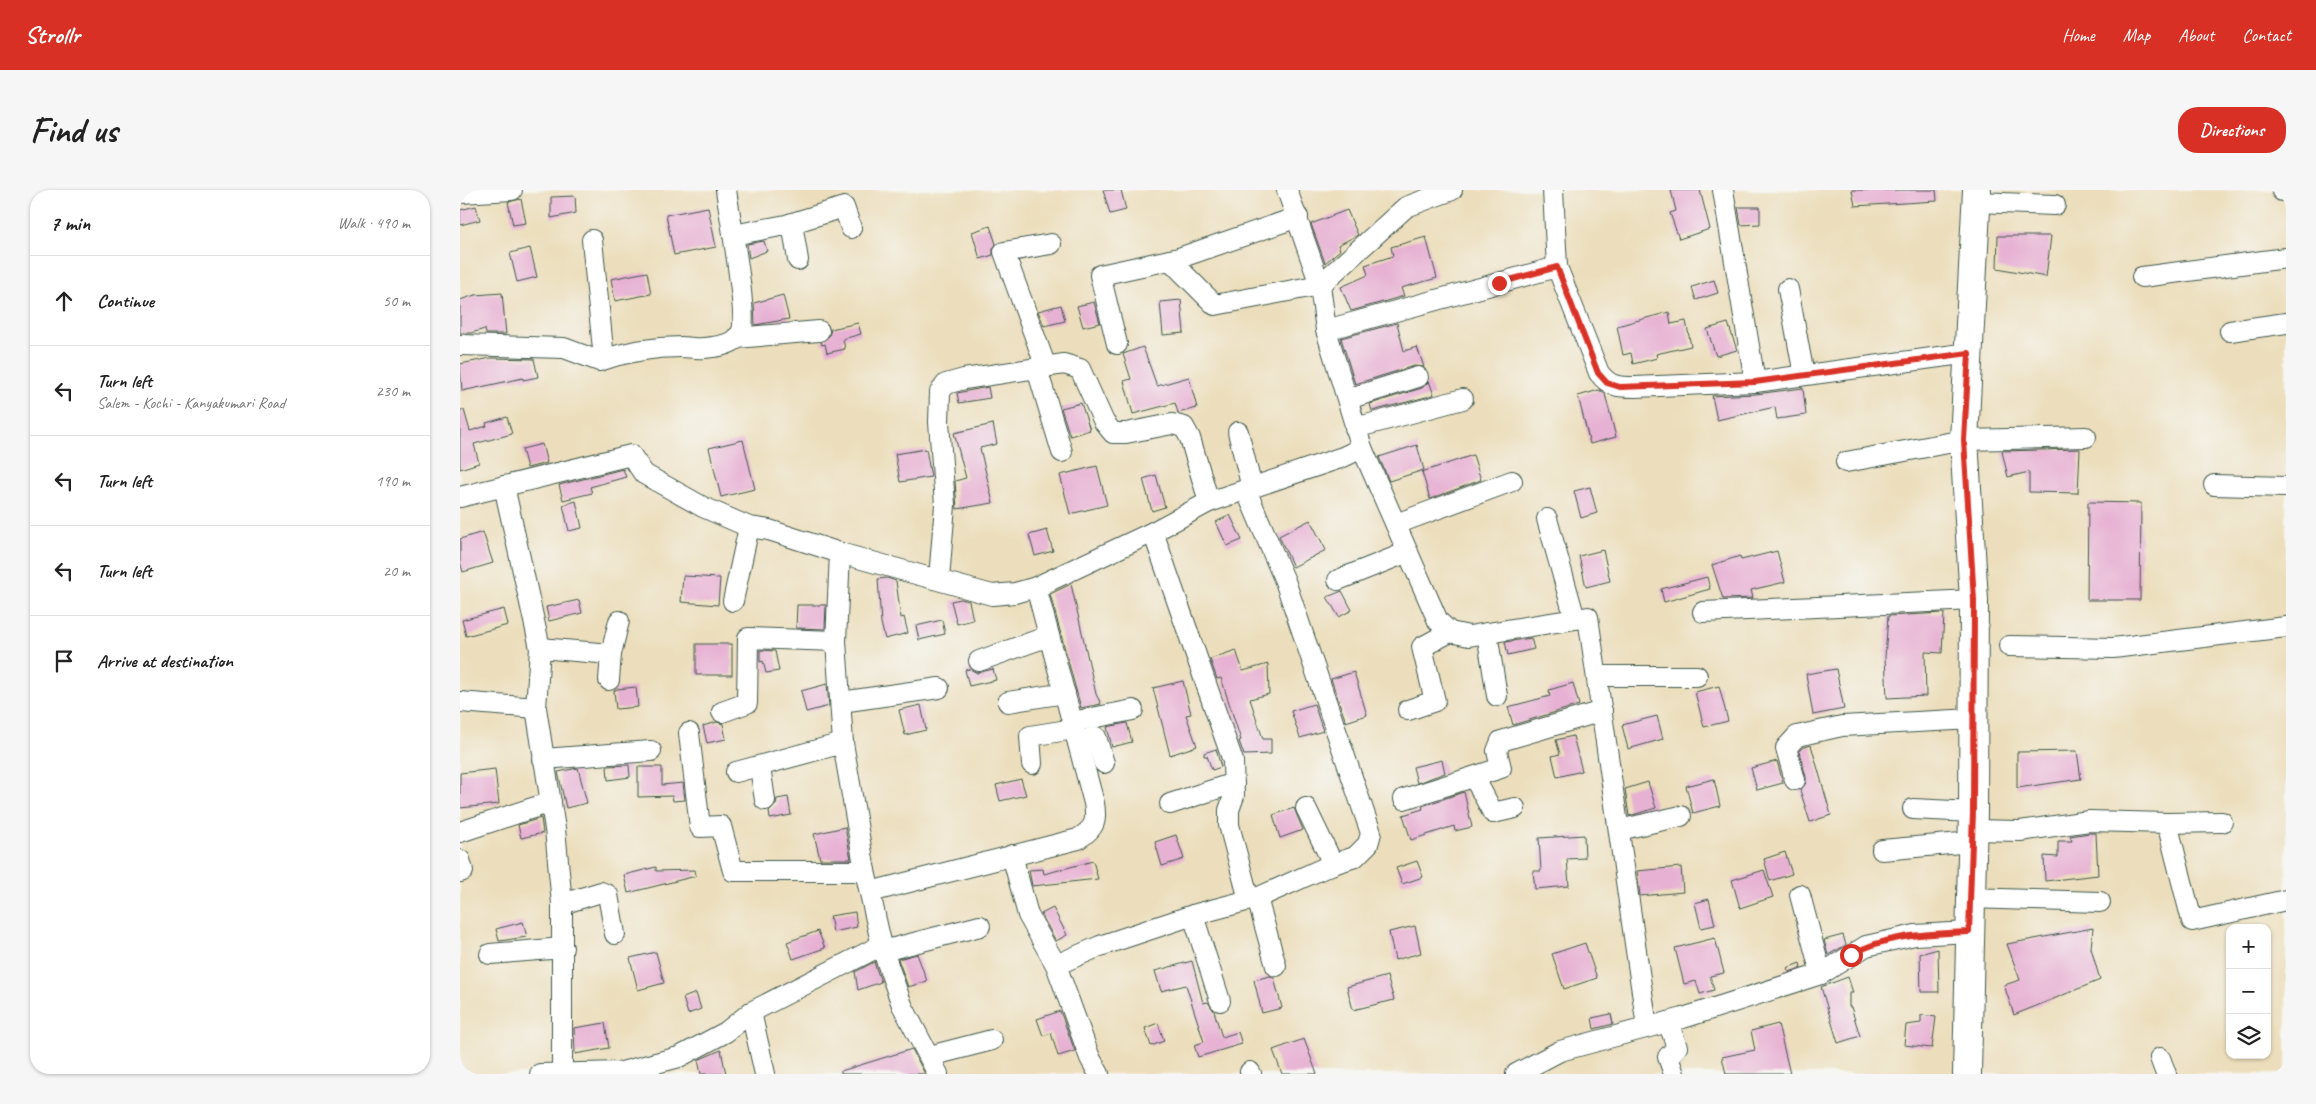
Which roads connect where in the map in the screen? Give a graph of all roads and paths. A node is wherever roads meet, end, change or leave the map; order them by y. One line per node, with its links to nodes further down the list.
1 (512, 190): 7 (street)
2 (726, 190): 13 (street)
3 (1287, 190): 10 (street)
4 (1452, 190): 21 (street)
5 (1553, 190): 19 (street)
6 (1724, 190): 35 (street)
7 (460, 193)
8 (1977, 196): 9 (street); 30 (main road)
9 (2055, 205)
10 (1298, 217): 18 (street); 21 (street)
11 (792, 223): 12 (street); 13 (street); 17 (street)
12 (851, 228)
13 (733, 235): 27 (street)
14 (592, 240): 31 (street)
15 (1051, 244): 32 (street)
16 (2286, 258): 20 (street)
17 (798, 260)
18 (1170, 260): 21 (street); 28 (street)
19 (1557, 267): 24 (street); 35 (street)
20 (2142, 277)
21 (1320, 285): 24 (street)
22 (1788, 289): 33 (street)
23 (2286, 323): 26 (street)
24 (1326, 330): 36 (street)
25 (819, 331): 27 (street)
26 (2230, 331)
27 (736, 338): 31 (street)
28 (1117, 344)
29 (460, 345): 31 (street)
30 (1969, 353): 33 (street); 41 (main road)
31 (604, 359)
32 (1041, 368): 43 (street); 51 (street); 58 (street)
33 (1804, 375): 35 (street)
34 (1418, 377): 36 (street)
35 (1755, 382)
36 (1348, 399): 38 (street)
37 (1463, 400): 38 (street)
38 (1355, 428): 42 (street)
39 (1238, 432): 49 (street)
40 (2086, 437): 41 (street)
41 (1964, 440): 44 (street); 61 (main road)
42 (1362, 448): 49 (street); 53 (street)
43 (1062, 452)
44 (1846, 462)
45 (1512, 481): 53 (street)
46 (2214, 485): 48 (street)
47 (504, 486): 50 (street); 54 (street); 72 (street)
48 (2286, 487)
49 (1249, 489): 51 (street); 118 (street)
50 (460, 497)
51 (1210, 502): 55 (street)
52 (1547, 518): 64 (street)
53 (1396, 524): 56 (street)
54 (750, 527): 57 (street); 62 (street)
55 (1153, 532): 60 (street); 101 (street)
56 (1408, 552): 59 (street); 67 (street)
57 (840, 553): 58 (street); 70 (street)
58 (939, 579): 60 (street)
59 (1338, 580)
60 (1036, 587): 69 (street)
61 (1974, 600): 63 (street); 89 (main road)
62 (733, 601)
63 (1703, 612)
64 (1575, 619): 68 (street); 75 (street)
65 (619, 621): 73 (street)
66 (2286, 627): 71 (street)
67 (1450, 632): 68 (street); 86 (street)
68 (1487, 633): 80 (street)
69 (1049, 636): 74 (street); 79 (street)
70 (836, 641): 82 (street); 88 (street)
71 (2009, 646)
72 (540, 648): 73 (street); 84 (street)
73 (611, 654): 77 (street)
74 (979, 661)
75 (1597, 676): 76 (street); 87 (street)
76 (1696, 676)
77 (609, 680)
78 (940, 688): 82 (street)
79 (1065, 693): 83 (street); 90 (street)
80 (1498, 696)
81 (460, 702): 84 (street)
82 (842, 702): 92 (street)
83 (1008, 702)
84 (536, 708): 94 (street)
85 (1133, 710): 90 (street)
86 (1408, 710)
87 (1602, 711): 99 (street); 113 (street)
88 (722, 712)
89 (1973, 720): 100 (street); 112 (main road)
90 (1075, 731): 95 (street); 96 (street); 116 (street)
91 (689, 733): 119 (street)
92 (844, 743): 97 (street); 119 (street)
93 (650, 751): 94 (street)
94 (544, 759): 104 (street)
95 (1104, 763)
96 (1032, 764)
97 (760, 767): 98 (street); 103 (street)
98 (736, 772)
99 (1474, 777): 102 (street); 107 (street)
100 (1795, 780)
101 (1234, 783): 105 (street); 124 (street)
102 (1404, 799)
103 (765, 800)
104 (551, 802): 114 (street); 127 (street)
105 (1170, 804)
106 (1306, 808): 118 (street)
107 (1515, 808)
108 (1913, 809): 112 (street)
109 (1681, 816): 113 (street)
110 (2222, 822): 111 (street)
111 (2167, 823): 112 (street); 125 (street)
112 (1972, 828): 115 (street); 123 (main road)
113 (1619, 830): 141 (street)
114 (460, 832)
115 (1882, 850)
116 (1012, 855): 121 (street); 135 (street)
117 (460, 860): 120 (street)
118 (1333, 864): 124 (street)
119 (865, 870): 121 (street)
120 (460, 872)
121 (870, 892): 133 (street)
122 (1800, 895): 137 (street)
123 (1970, 898): 126 (street); 130 (main road)
124 (1253, 899): 128 (street); 136 (street)
125 (2286, 900)
126 (2100, 902)
127 (562, 904): 131 (street); 132 (street)
128 (1193, 915): 135 (street); 138 (street)
129 (980, 926): 133 (street)
130 (1969, 932): 137 (street); 151 (main road)
131 (615, 934)
132 (563, 948): 134 (street); 144 (street)
133 (882, 948): 139 (street); 143 (street)
134 (490, 954)
135 (1056, 965): 148 (street)
136 (1276, 966)
137 (1820, 974): 140 (street)
138 (1220, 1001)
139 (751, 1012): 145 (street); 147 (street)
140 (1668, 1022): 141 (street); 150 (street)
141 (1647, 1027): 149 (street)
142 (992, 1040): 143 (street)
143 (934, 1065)
144 (562, 1073): 145 (street); 146 (street)
145 (622, 1073)
146 (540, 1074)
147 (765, 1074)
148 (1099, 1074)
149 (1516, 1074)
150 (1674, 1074)
151 (1967, 1074)

